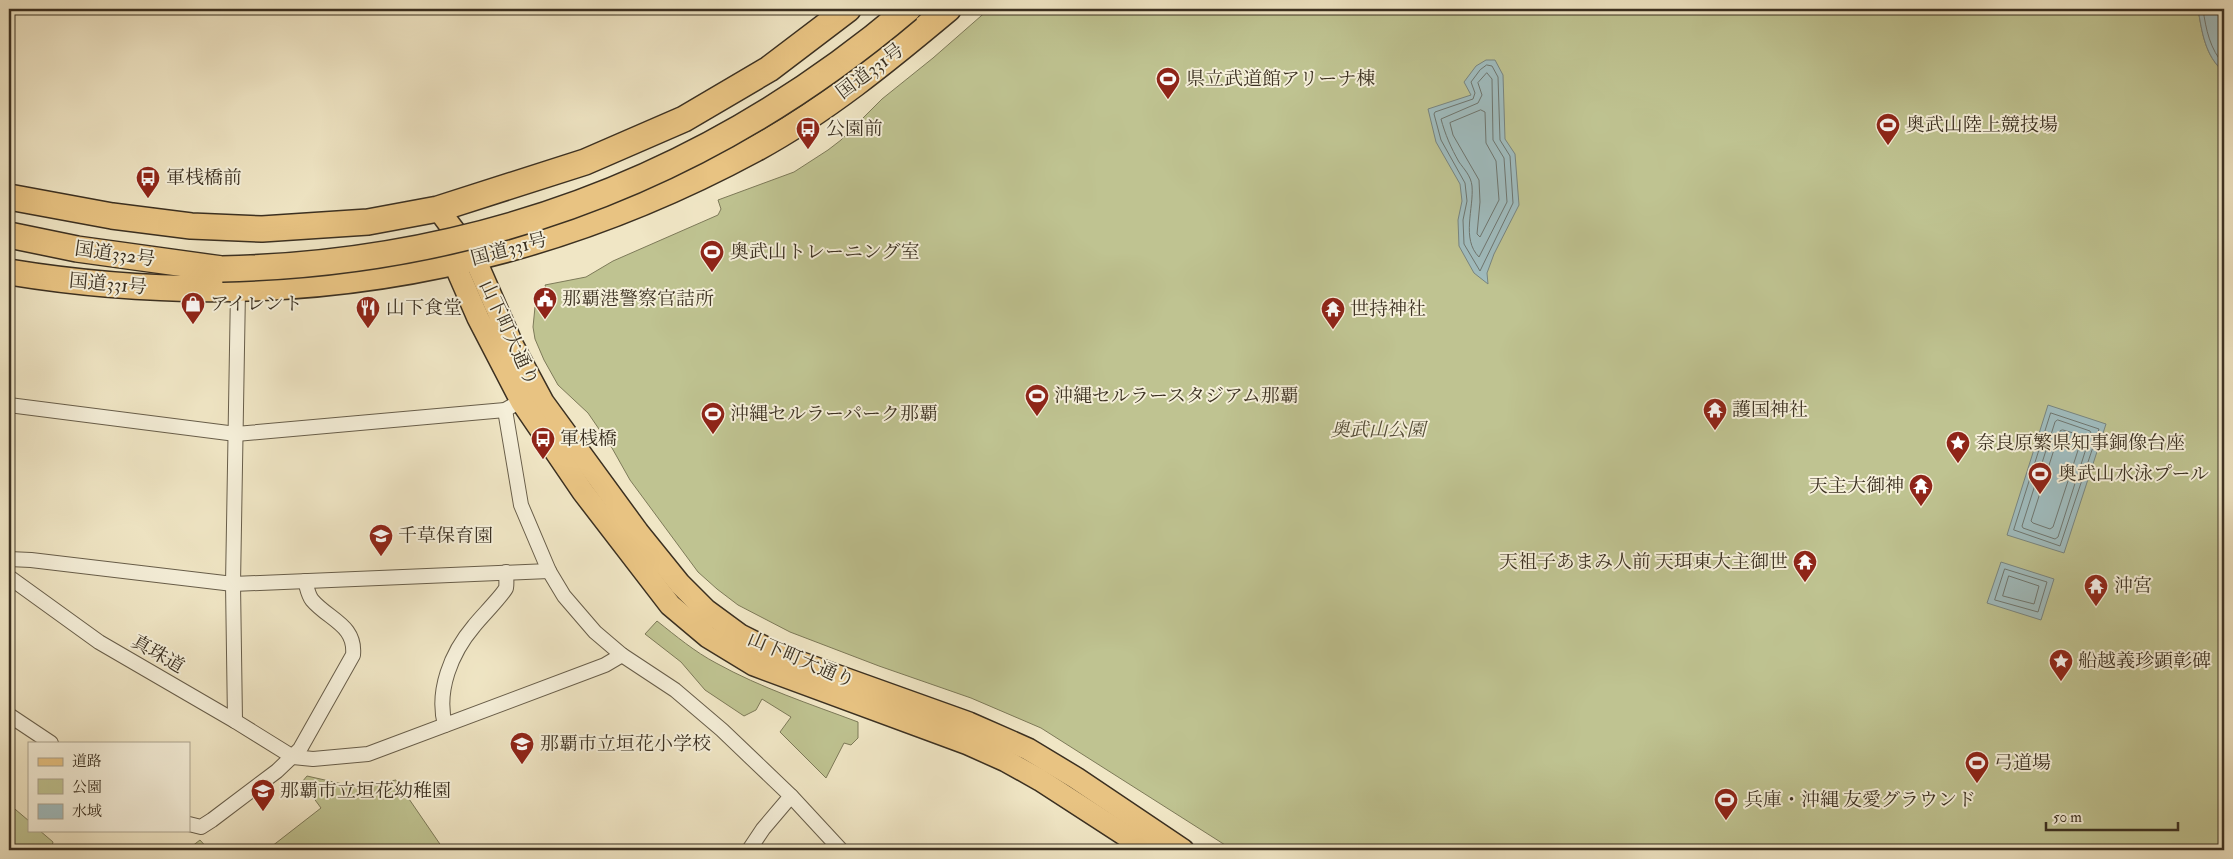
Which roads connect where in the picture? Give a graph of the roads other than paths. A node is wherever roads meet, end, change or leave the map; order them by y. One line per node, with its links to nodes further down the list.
1 (848, 9): 5 (highway)
2 (908, 9): 9 (highway, 国道331号, bridge)
3 (948, 9): 8 (highway, 国道331号)
4 (9, 197): 5 (highway)
5 (438, 209): 8 (main road, 山下町大通り)
6 (9, 235): 9 (highway, 国道332号)
7 (9, 254): 9 (highway, 国道331号)
8 (464, 261): 11 (highway, 国道331号); 13 (main road, 山下町大通り); 32 (main road, 山下町大通り)
9 (222, 270)
10 (9, 272): 11 (highway, 国道331号)
11 (238, 290): 14 (street)
12 (9, 406): 14 (street)
13 (513, 406): 14 (street); 16 (street); 31 (main road, 山下町大通り)
14 (236, 434): 20 (street)
15 (9, 559): 20 (street)
16 (548, 571): 17 (street); 21 (street)
17 (506, 572): 19 (street); 24 (street)
18 (9, 577): 23 (street, 真珠道)
19 (305, 581): 20 (street); 26 (street)
20 (233, 584): 23 (street)
21 (622, 655): 24 (street); 27 (street)
22 (9, 716): 25 (street)
23 (235, 721): 26 (street, 真珠道)
24 (445, 725): 26 (street)
25 (49, 742)
26 (293, 757): 28 (street)
27 (791, 796): 29 (street); 30 (street)
28 (190, 824)
29 (749, 850)
30 (841, 850)
31 (1148, 850)
32 (1183, 850)

